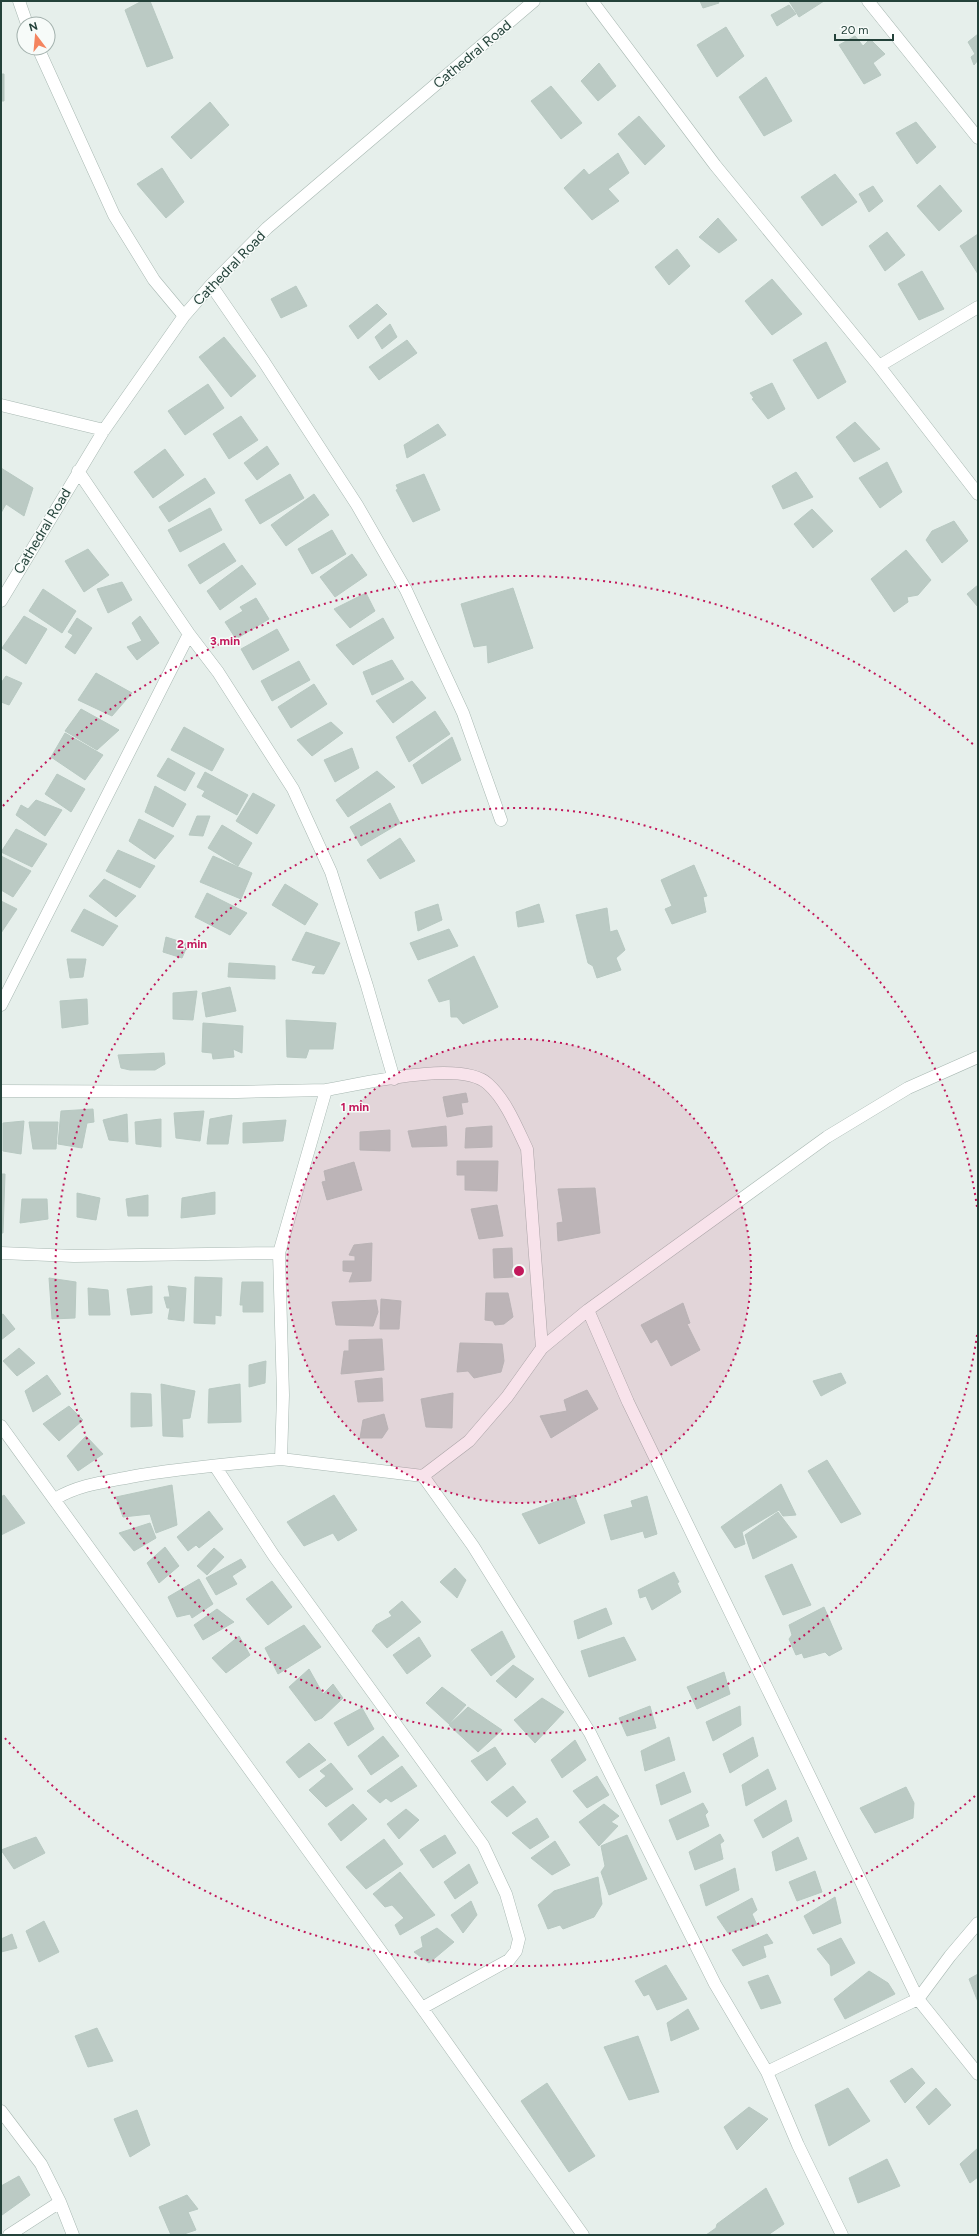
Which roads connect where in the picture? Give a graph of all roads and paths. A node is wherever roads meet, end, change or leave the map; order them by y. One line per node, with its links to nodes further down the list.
1 (19, 1): 5 (street)
2 (534, 1): 8 (street, Cathedral Road)
3 (592, 1): 11 (street)
4 (870, 2): 7 (street)
5 (24, 16)
6 (42, 56): 10 (street)
7 (978, 138)
8 (211, 285): 10 (street, Cathedral Road); 18 (street)
9 (978, 307): 11 (street)
10 (184, 316): 13 (street, Cathedral Road)
11 (879, 366): 15 (street)
12 (1, 405): 13 (street)
13 (104, 430): 14 (street, Cathedral Road)
14 (78, 471): 16 (street, Cathedral Road); 17 (street)
15 (978, 494)
16 (1, 602)
17 (189, 634): 19 (street); 21 (street)
18 (501, 820)
19 (1, 1005)
20 (978, 1057): 26 (street)
21 (394, 1079): 22 (street); 27 (street)
22 (326, 1090): 23 (street); 25 (street)
23 (1, 1091)
24 (1, 1253): 25 (street)
25 (279, 1253): 29 (street)
26 (588, 1310): 27 (street); 34 (street)
27 (542, 1348): 31 (street)
28 (1, 1426): 32 (street)
29 (281, 1459): 30 (street); 31 (street)
30 (215, 1466): 32 (street); 35 (street)
31 (423, 1476): 36 (street)
32 (55, 1499): 35 (street)
33 (978, 1923): 34 (street)
34 (918, 2000): 36 (street); 37 (street)
35 (422, 2008): 42 (street)
36 (767, 2072): 43 (street)
37 (978, 2074)
38 (1, 2111): 39 (street)
39 (60, 2202): 40 (street); 41 (street)
40 (10, 2235)
41 (73, 2235)
42 (583, 2235)
43 (842, 2235)

